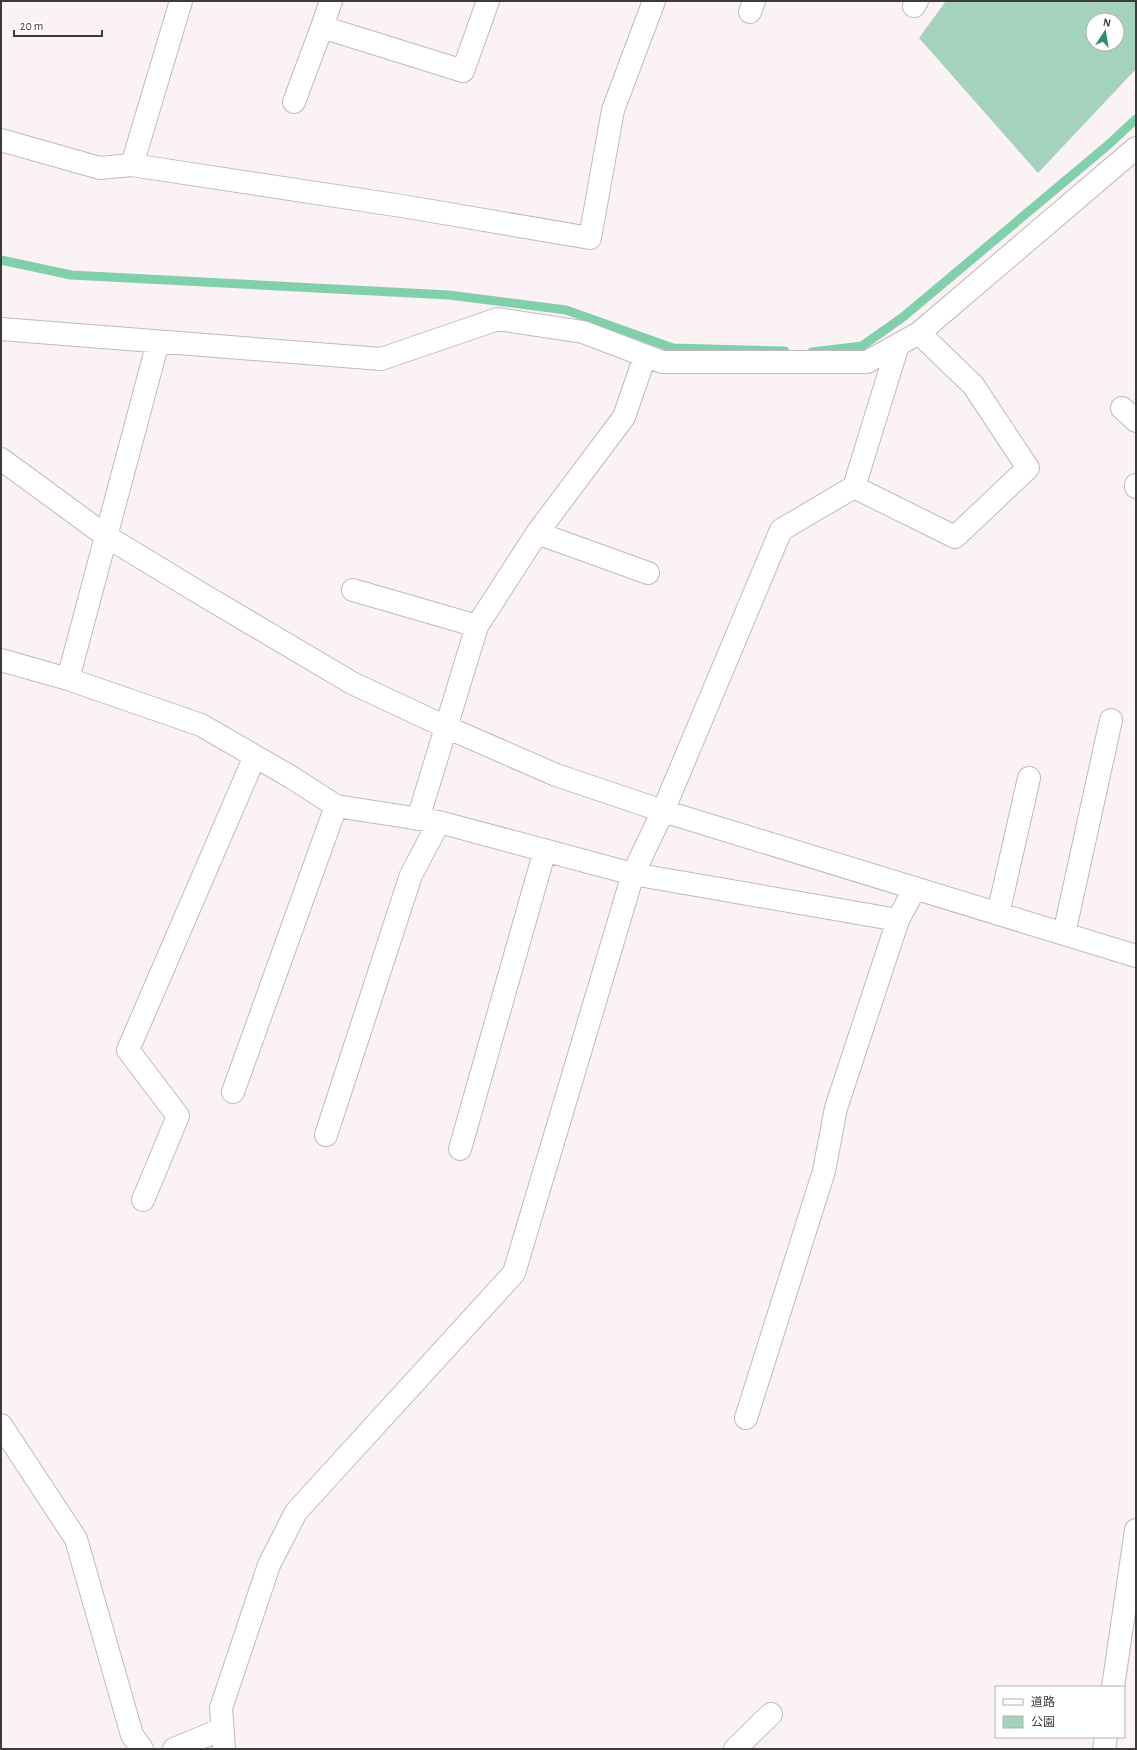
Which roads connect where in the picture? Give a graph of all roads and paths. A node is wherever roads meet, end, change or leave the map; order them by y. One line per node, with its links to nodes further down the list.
1 (181, 1): 9 (street)
2 (331, 1): 5 (street)
3 (488, 1): 5 (street)
4 (654, 1): 9 (street)
5 (322, 27): 6 (street)
6 (294, 102)
7 (1, 140): 9 (street)
8 (1136, 148): 11 (street)
9 (132, 165)
10 (1, 329): 12 (street)
11 (919, 333): 13 (street); 16 (street)
12 (158, 342): 14 (street); 18 (street)
13 (898, 345): 14 (street); 16 (street)
14 (645, 356): 17 (street)
15 (1, 459): 18 (street)
16 (854, 487): 29 (street)
17 (537, 533): 19 (street); 21 (street)
18 (106, 536): 23 (street); 25 (street)
19 (648, 573)
20 (352, 590): 21 (street)
21 (477, 626): 25 (street)
22 (1, 660): 23 (street)
23 (68, 679): 26 (street)
24 (1111, 720): 36 (street)
25 (446, 727): 29 (street); 30 (street)
26 (255, 756): 28 (street); 41 (street)
27 (1029, 778): 34 (street)
28 (336, 806): 30 (street); 38 (street)
29 (663, 810): 32 (street); 33 (street)
30 (428, 820): 31 (street); 39 (street)
31 (545, 850): 32 (street); 40 (street)
32 (633, 874): 35 (street); 48 (street)
33 (915, 888): 34 (street); 35 (street)
34 (998, 914): 36 (street)
35 (898, 920): 42 (street)
36 (1064, 934): 37 (street)
37 (1136, 956)
38 (233, 1092)
39 (326, 1135)
40 (460, 1149)
41 (143, 1200)
42 (746, 1418)
43 (1, 1425): 49 (street)
44 (1136, 1530): 45 (street)
45 (1113, 1686)
46 (771, 1714): 51 (street)
47 (1106, 1738): 52 (street)
48 (223, 1739): 50 (street)
49 (142, 1749)
50 (174, 1749)
51 (735, 1749)
52 (1104, 1749)

